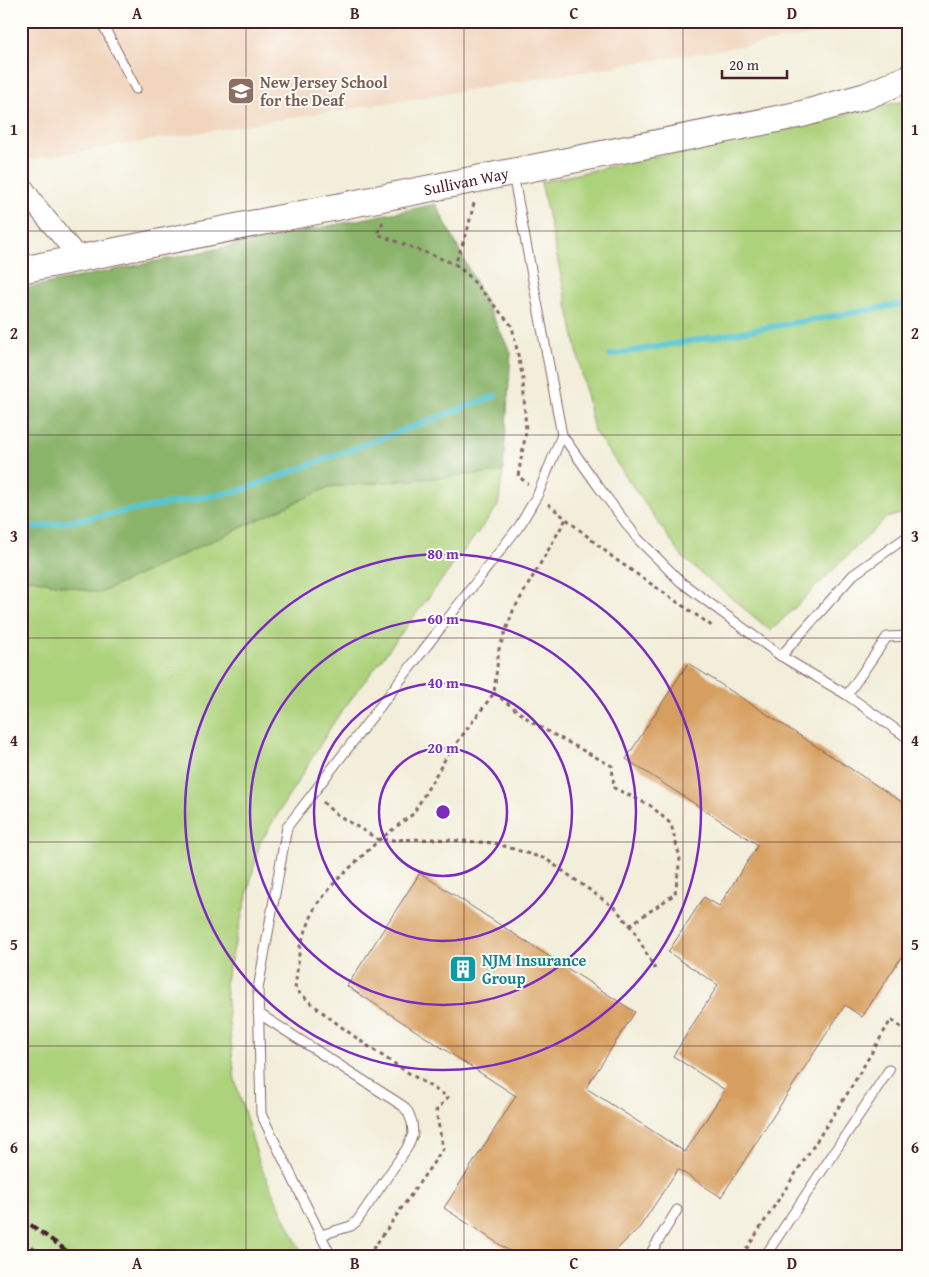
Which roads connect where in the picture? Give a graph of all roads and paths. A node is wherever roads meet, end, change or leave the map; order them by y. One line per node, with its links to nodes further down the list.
1 (101, 21): 3 (lane)
2 (908, 78): 4 (main road, Sullivan Way)
3 (136, 89)
4 (512, 172): 6 (main road, Sullivan Way); 10 (lane)
5 (21, 184): 7 (street)
6 (398, 195): 7 (main road, Sullivan Way); 8 (path)
7 (79, 258): 9 (main road, Sullivan Way)
8 (455, 264)
9 (21, 270)
10 (562, 435): 14 (lane); 18 (lane)
11 (566, 519): 15 (path)
12 (908, 536): 14 (lane)
13 (908, 636): 16 (lane)
14 (781, 656): 16 (lane)
15 (494, 693): 19 (path); 20 (path)
16 (847, 695): 17 (lane)
17 (908, 738)
18 (313, 794): 19 (path); 22 (lane)
19 (380, 840): 20 (path); 28 (path)
20 (630, 925): 21 (path)
21 (655, 969)
22 (258, 1013): 26 (lane); 26 (lane)
23 (908, 1032): 30 (path)
24 (889, 1070): 31 (lane)
25 (677, 1210): 29 (lane)
26 (321, 1235): 27 (lane)
27 (331, 1256)
28 (368, 1256)
29 (649, 1256)
30 (742, 1256)
31 (765, 1256)

